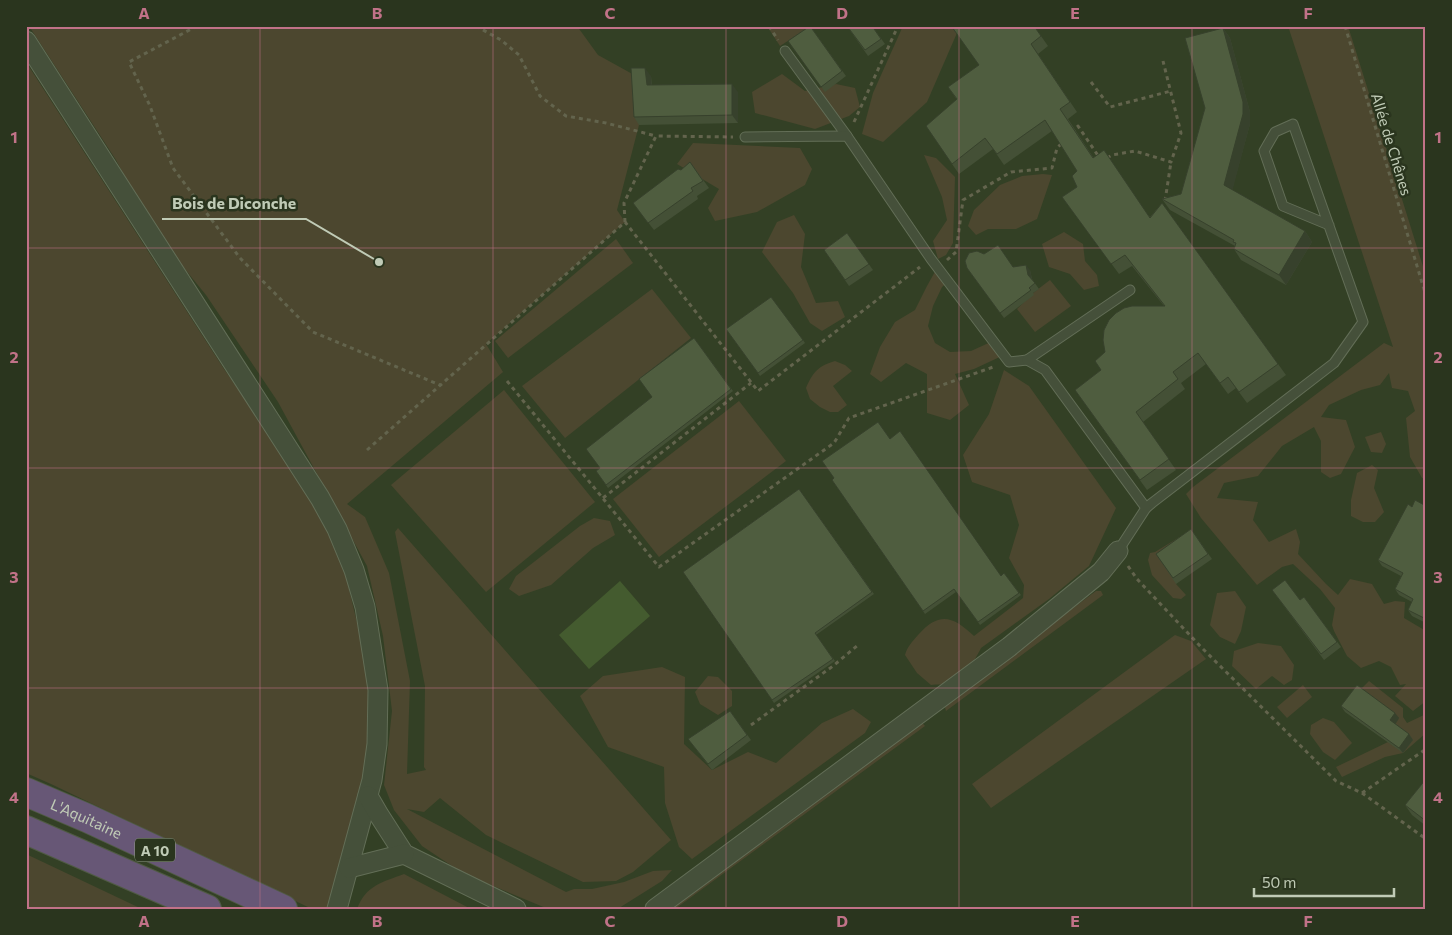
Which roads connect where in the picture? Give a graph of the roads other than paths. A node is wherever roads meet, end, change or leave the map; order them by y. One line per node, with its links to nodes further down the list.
1 (26, 41): 11 (street)
2 (785, 51): 3 (lane)
3 (847, 136): 4 (lane); 7 (lane)
4 (745, 137)
5 (1329, 225): 5 (lane); 8 (lane)
6 (1130, 290): 7 (lane)
7 (1027, 360): 8 (lane)
8 (1146, 508): 9 (lane)
9 (1118, 551): 19 (street)
10 (26, 792): 16 (highway, L'Aquitaine / A 10)
11 (368, 796): 13 (street); 14 (street)
12 (26, 830): 15 (highway, A 10)
13 (404, 854): 14 (street); 18 (street)
14 (349, 868): 17 (street)
15 (207, 909)
16 (283, 909)
17 (337, 909)
18 (516, 909)
19 (655, 909)

